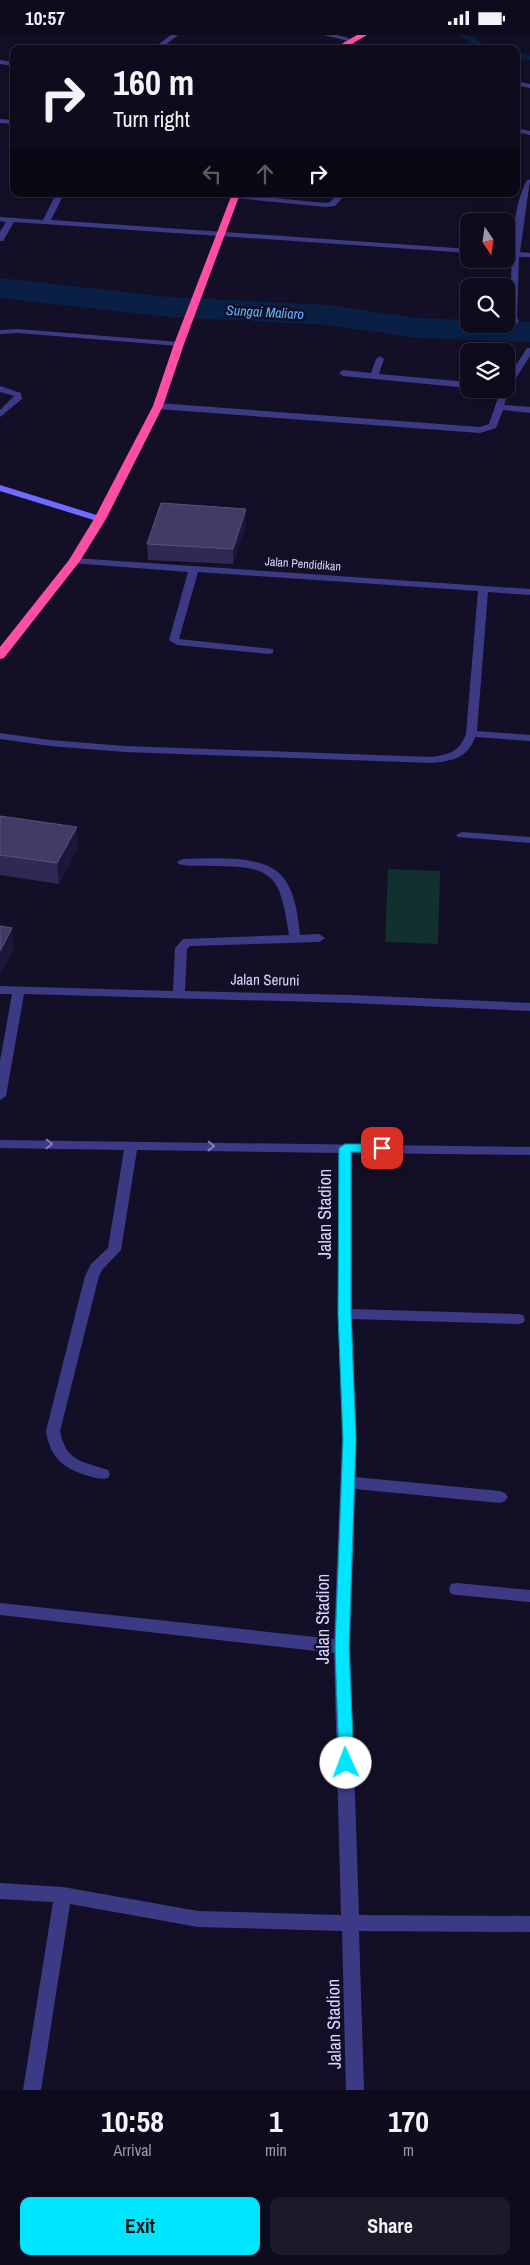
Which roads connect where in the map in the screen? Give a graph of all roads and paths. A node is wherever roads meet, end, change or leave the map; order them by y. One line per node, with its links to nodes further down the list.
1 (175, 35): 5 (street)
2 (327, 35): 4 (street)
3 (362, 35): 4 (highway)
4 (349, 42): 6 (highway); 7 (street)
5 (161, 45)
6 (344, 45)
7 (358, 45)
8 (530, 182): 9 (street)
9 (520, 189): 20 (street)
10 (58, 197): 16 (street)
11 (234, 197): 17 (highway)
12 (253, 197): 13 (street)
13 (338, 197)
14 (0, 219): 15 (street)
15 (11, 220): 16 (street); 18 (street)
16 (46, 222): 17 (street)
17 (219, 233): 19 (street); 24 (highway)
18 (0, 239)
19 (460, 250)
20 (517, 255): 21 (street); 22 (street)
21 (530, 255)
22 (515, 322)
23 (0, 332): 24 (street)
24 (179, 344): 33 (highway)
25 (530, 350): 28 (street)
26 (380, 359): 29 (street)
27 (343, 373): 29 (street)
28 (515, 373)
29 (374, 376): 30 (street)
30 (460, 384)
31 (0, 389): 36 (street)
32 (501, 398): 34 (street)
33 (158, 406): 34 (street); 38 (highway)
34 (498, 407): 35 (street)
35 (530, 410)
36 (0, 414)
37 (0, 488): 38 (street)
38 (100, 519): 39 (highway)
39 (74, 561): 40 (street, Jalan Pendidikan); 44 (highway)
40 (194, 569): 41 (street, Jalan Pendidikan); 43 (street)
41 (483, 589): 42 (street, Jalan Pendidikan); 45 (street)
42 (530, 592)
43 (269, 651)
44 (0, 655)
45 (471, 734): 46 (street); 47 (street)
46 (0, 736)
47 (530, 739)
48 (462, 835): 49 (street)
49 (530, 840)
50 (183, 862): 52 (street)
51 (319, 938): 52 (street)
52 (295, 939): 55 (street)
53 (0, 990): 54 (street, Jalan Seruni)
54 (19, 990): 55 (street, Jalan Seruni); 57 (street)
55 (179, 995): 56 (street, Jalan Seruni)
56 (530, 1007)
57 (0, 1096)
58 (0, 1144): 59 (street, one-way to 59)
59 (131, 1145): 60 (street, one-way to 60); 64 (street)
60 (345, 1148): 61 (street); 62 (street, Jalan Stadion)
61 (530, 1151)
62 (345, 1314): 63 (street); 65 (street, Jalan Stadion)
63 (518, 1319)
64 (103, 1474)
65 (348, 1482): 66 (street); 70 (street, Jalan Stadion)
66 (500, 1497)
67 (456, 1589): 68 (street)
68 (530, 1596)
69 (0, 1609): 70 (street)
70 (342, 1647): 73 (street, Jalan Stadion)
71 (0, 1891): 72 (street)
72 (63, 1895): 73 (street); 75 (street)
73 (352, 1923): 74 (street); 76 (street, Jalan Stadion)
74 (530, 1924)
75 (32, 2090)
76 (356, 2090)

